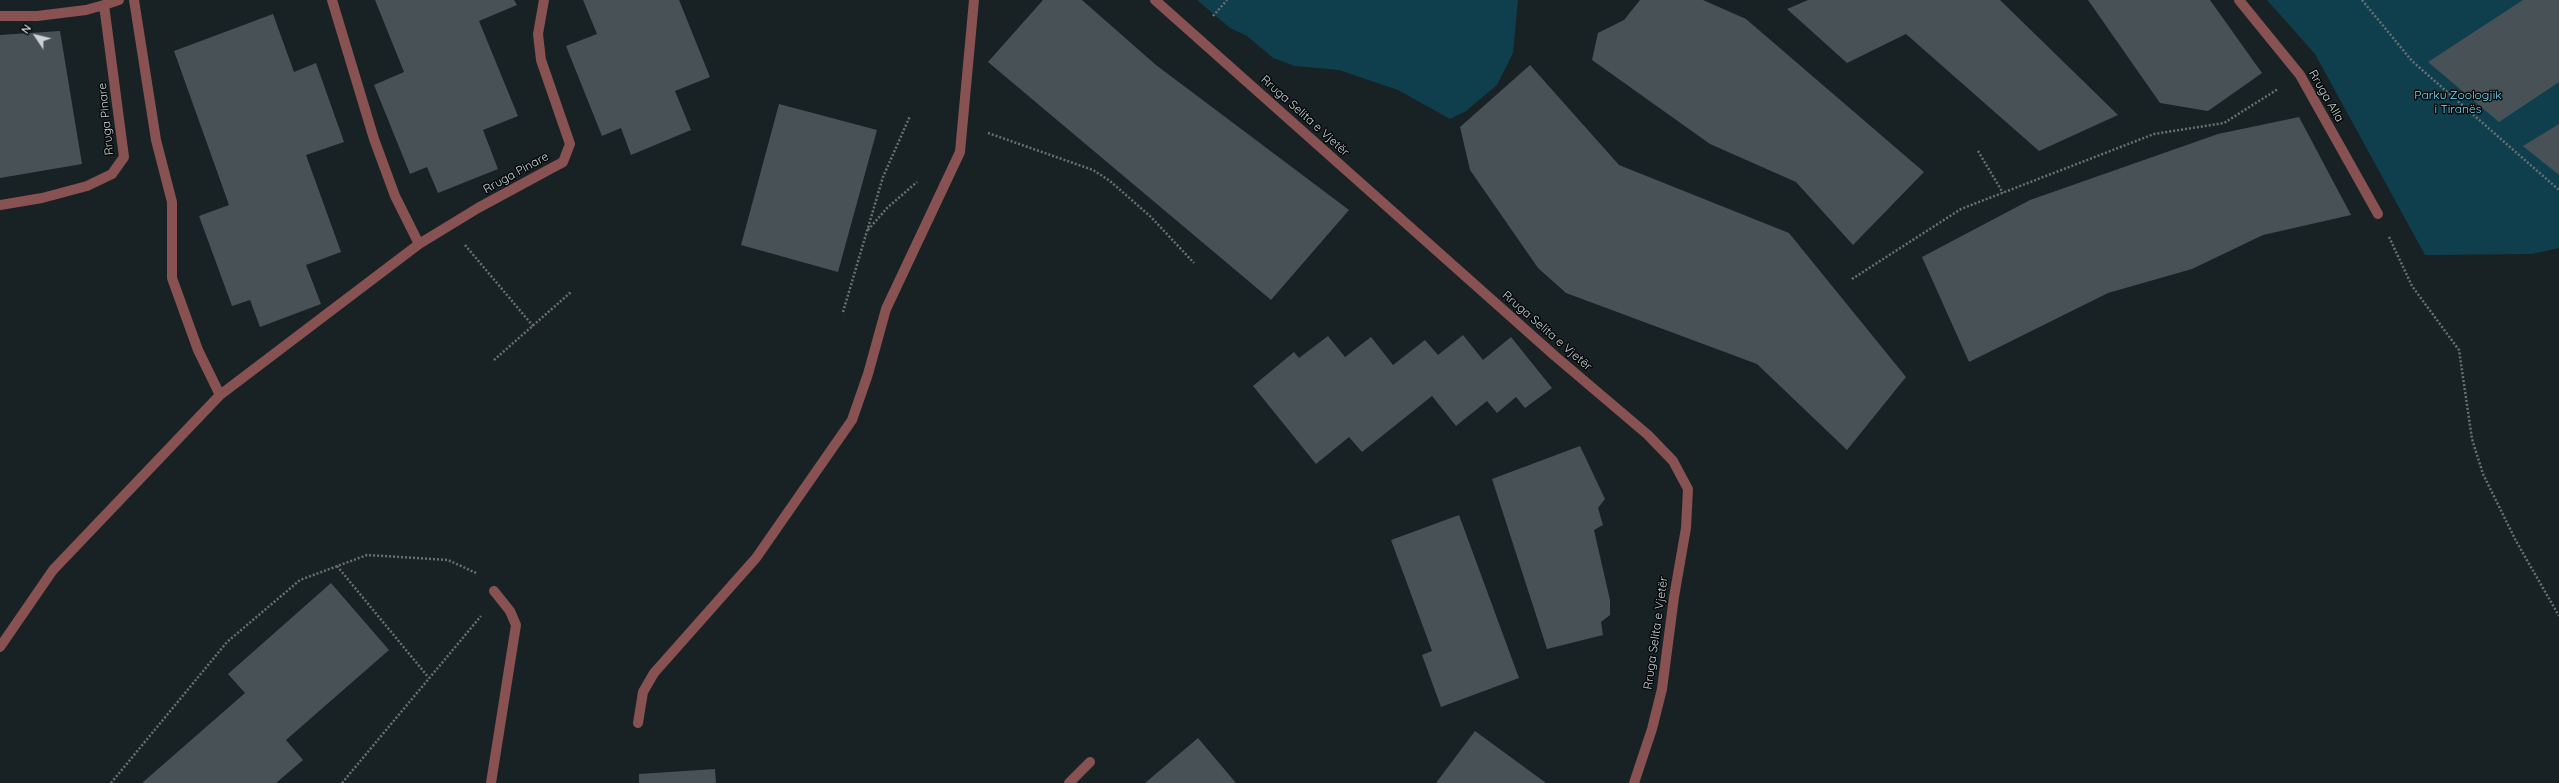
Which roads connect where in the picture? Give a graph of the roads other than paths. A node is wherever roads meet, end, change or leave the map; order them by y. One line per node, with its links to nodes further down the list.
1 (119, 0): 8 (street)
2 (134, 0): 13 (street)
3 (332, 0): 12 (street)
4 (544, 0): 12 (street, Rruga Pinare)
5 (974, 0): 16 (street)
6 (1155, 0): 20 (street, Rruga Selita e Vjetër)
7 (2239, 0): 11 (street, Rruga Alla)
8 (104, 5): 9 (street); 10 (street, Rruga Pinare)
9 (0, 16)
10 (0, 205)
11 (2378, 214)
12 (419, 244): 13 (street, Rruga Pinare)
13 (220, 395): 15 (street, Rruga Pinare)
14 (494, 591): 18 (street)
15 (0, 647)
16 (638, 723)
17 (1090, 762): 19 (street)
18 (491, 783)
19 (1069, 783)
20 (1634, 783)

